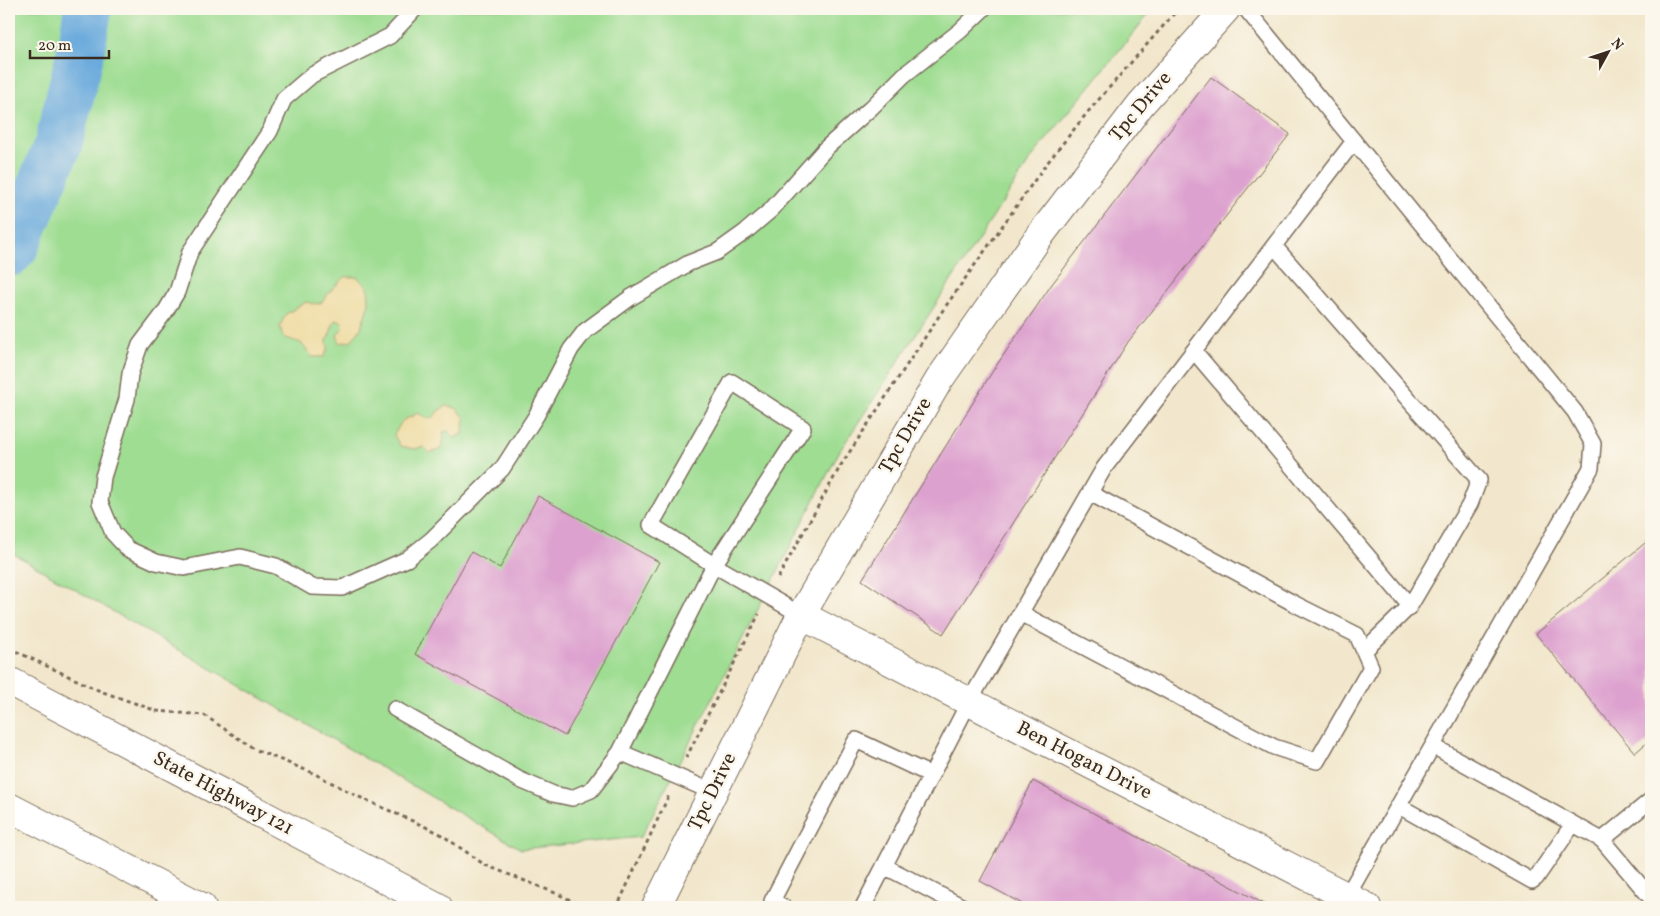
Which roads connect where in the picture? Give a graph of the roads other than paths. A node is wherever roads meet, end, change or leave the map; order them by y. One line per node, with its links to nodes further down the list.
1 (415, 9): 2 (lane)
2 (983, 9)
3 (1226, 9): 12 (main road, Tpc Drive)
4 (1246, 9): 5 (lane)
5 (1354, 141): 6 (lane); 17 (lane)
6 (1274, 246): 7 (lane); 10 (lane)
7 (1194, 351): 8 (lane); 10 (lane)
8 (1090, 493): 11 (lane); 13 (lane)
9 (714, 565): 9 (lane); 12 (lane); 18 (lane)
10 (1410, 606): 13 (lane)
11 (1020, 613): 13 (lane); 15 (lane)
12 (801, 615): 15 (main road, Ben Hogan Drive); 20 (main road, Tpc Drive)
13 (1364, 651)
14 (9, 681): 30 (main road, State Highway 121)
15 (969, 702): 19 (lane); 28 (main road, Ben Hogan Drive)
16 (395, 709): 18 (lane)
17 (1433, 746): 22 (lane); 24 (lane)
18 (620, 752): 20 (lane)
19 (931, 775): 26 (lane); 32 (lane)
20 (713, 792): 31 (main road, Tpc Drive)
21 (1651, 800): 25 (lane)
22 (1398, 806): 24 (lane); 28 (lane)
23 (9, 807): 29 (main road)
24 (1573, 824): 25 (lane)
25 (1602, 840): 27 (lane)
26 (884, 866): 33 (lane); 34 (lane)
27 (1651, 898)
28 (1357, 902)
29 (198, 905)
30 (438, 907)
31 (656, 907)
32 (784, 907)
33 (863, 907)
34 (963, 907)

